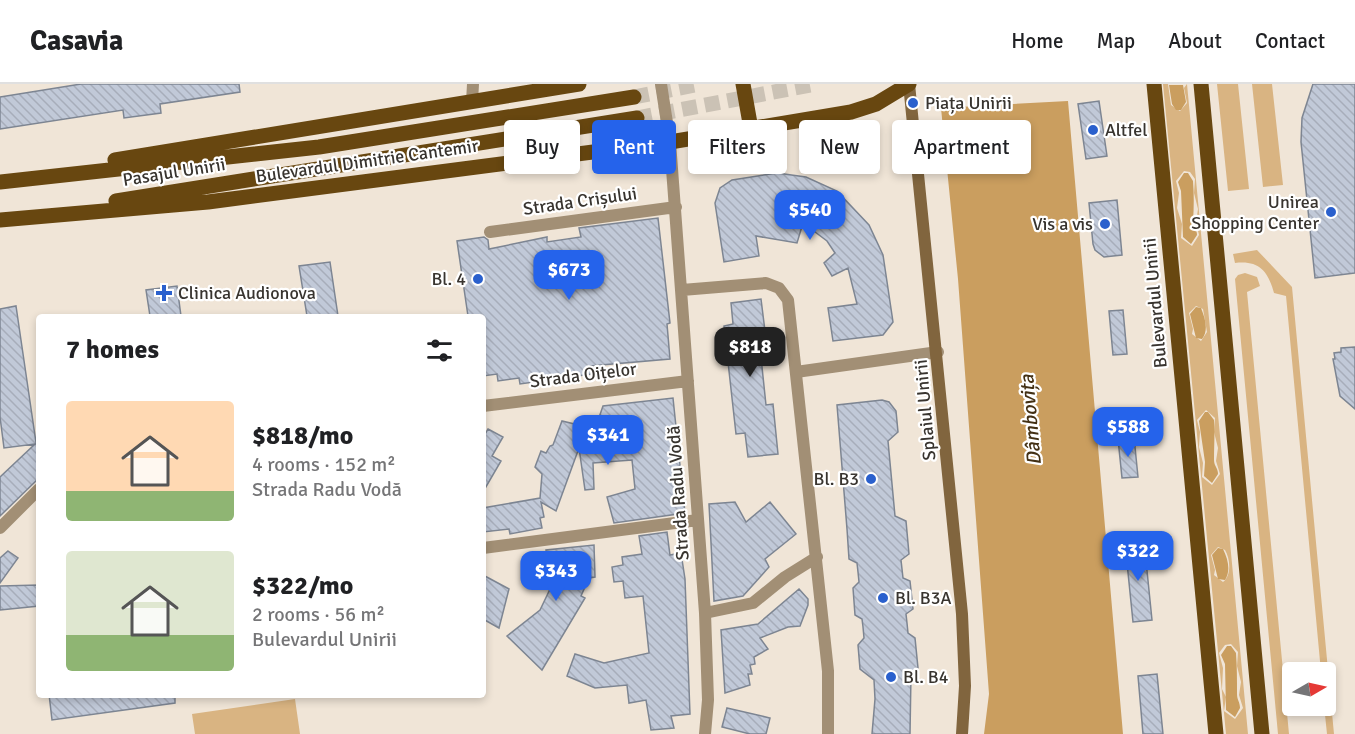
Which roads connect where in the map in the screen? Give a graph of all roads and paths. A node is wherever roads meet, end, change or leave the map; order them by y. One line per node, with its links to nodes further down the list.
1 (473, 84): 9 (street)
2 (579, 84): 9 (main road)
3 (662, 84): 11 (street, Strada Radu Vodă)
4 (743, 84): 12 (main road)
5 (909, 84): 13 (main road, Bulevardul Dimitrie Cantemir); 21 (main road, Splaiul Unirii)
6 (1154, 84): 34 (main road, Bulevardul Unirii)
7 (1201, 84): 35 (main road)
8 (634, 97): 16 (main road, Pasajul Unirii)
9 (472, 102): 16 (main road)
10 (637, 118): 18 (main road, Pasajul Unirii)
11 (667, 120)
12 (749, 120)
13 (787, 123)
14 (592, 152): 18 (main road, Bulevardul Dimitrie Cantemir)
15 (673, 174): 17 (street, Strada Radu Vodă)
16 (0, 181)
17 (676, 207): 19 (street, Strada Crișului); 20 (street, Strada Radu Vodă)
18 (0, 220)
19 (490, 232)
20 (681, 290): 22 (street); 23 (street, Strada Radu Vodă)
21 (938, 352): 22 (street); 33 (main road, Splaiul Unirii)
22 (796, 372): 29 (street)
23 (688, 381): 24 (street, Strada Oițelor); 26 (street, Strada Radu Vodă)
24 (486, 406)
25 (36, 492): 27 (street)
26 (698, 520): 28 (street); 30 (street, Strada Radu Vodă)
27 (0, 528)
28 (486, 548)
29 (817, 557): 30 (street); 32 (street)
30 (705, 614): 31 (street, Strada Radu Vodă)
31 (705, 734)
32 (828, 734)
33 (962, 734)
34 (1216, 734)
35 (1262, 734)

